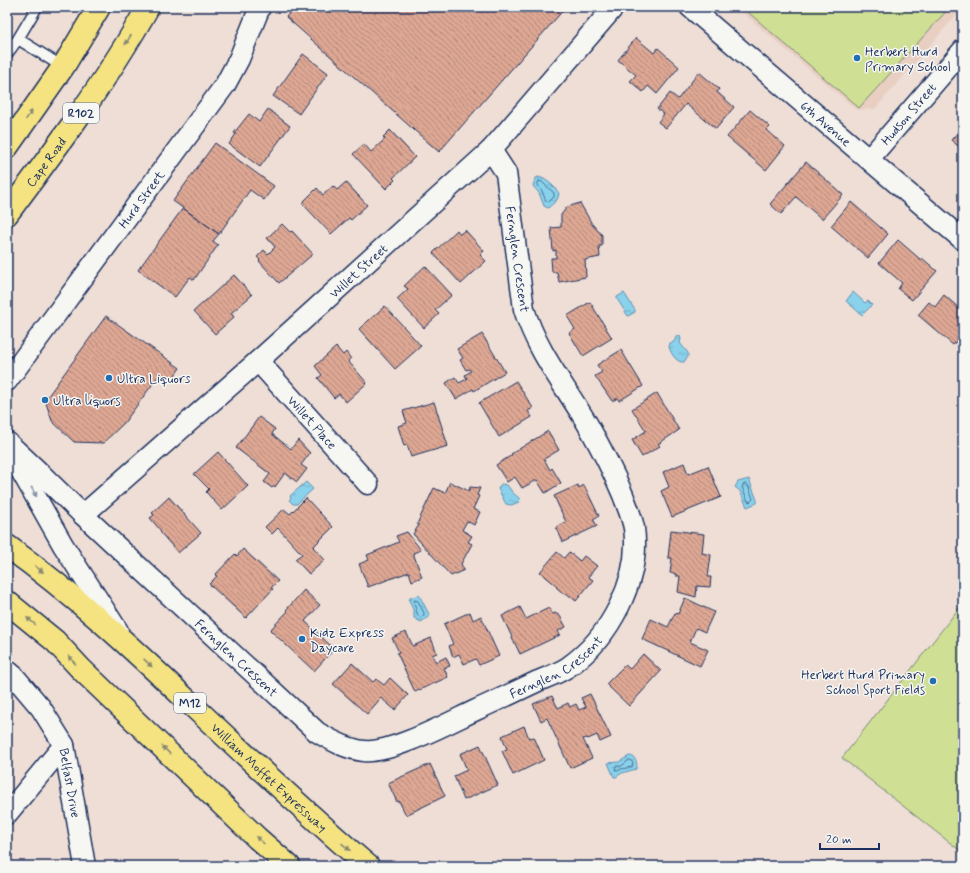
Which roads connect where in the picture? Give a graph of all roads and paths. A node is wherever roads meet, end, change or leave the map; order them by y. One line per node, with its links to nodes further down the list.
1 (37, 7): 7 (lane)
2 (99, 7): 10 (main road)
3 (148, 7): 14 (main road, Cape Road / R102, one-way to 14)
4 (260, 7): 17 (street, Hurd Street)
5 (614, 7): 12 (street, Willet Street)
6 (690, 7): 13 (street, 6th Avenue)
7 (18, 39): 9 (lane); 10 (lane)
8 (963, 50): 13 (street, Hudson Street)
9 (7, 54)
10 (63, 68): 11 (main road, one-way to 10)
11 (8, 144)
12 (491, 150): 16 (street, Willet Street); 21 (street, Fernglen Crescent)
13 (869, 159): 15 (street, 6th Avenue)
14 (7, 214)
15 (963, 240)
16 (258, 361): 20 (street, Willet Place); 21 (street, Willet Street)
17 (7, 382)
18 (7, 442): 21 (street)
19 (7, 446): 24 (street, one-way to 24)
20 (368, 484)
21 (83, 515)
22 (7, 546): 24 (main road, William Moffet Expressway / M12, one-way to 24)
23 (7, 602): 29 (main road, one-way to 23)
24 (124, 641): 30 (main road, William Moffet Expressway / M12, one-way to 30)
25 (7, 670): 26 (street, Belfast Drive)
26 (64, 745): 27 (street); 28 (street, Belfast Drive)
27 (7, 814)
28 (85, 866)
29 (289, 866)
30 (368, 866)

